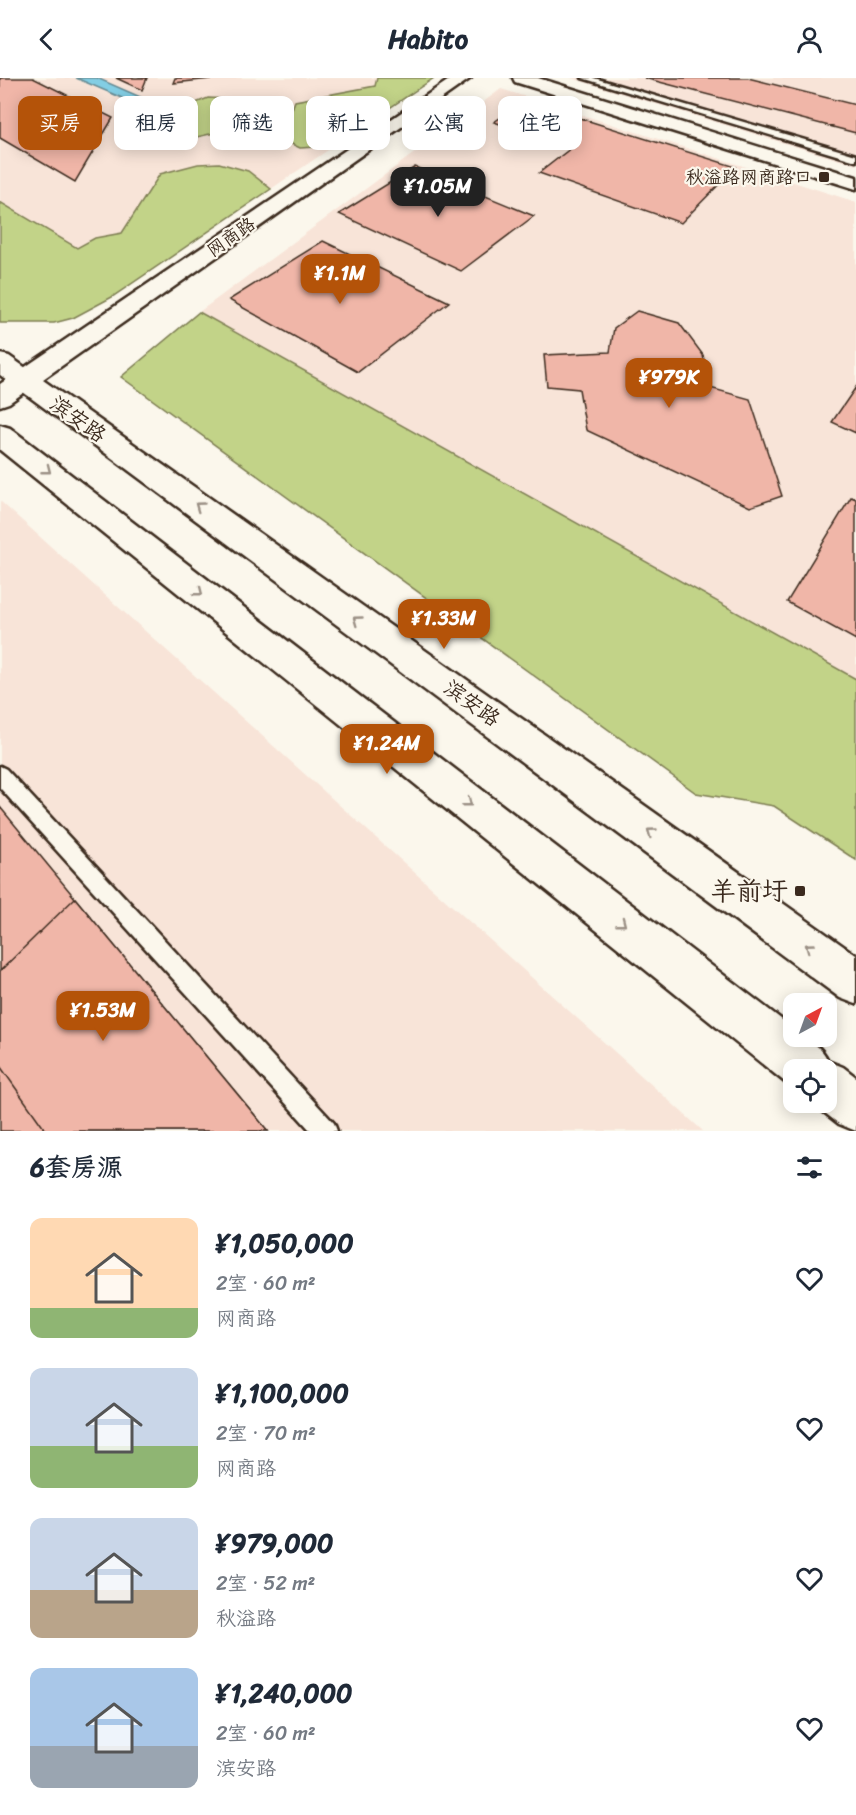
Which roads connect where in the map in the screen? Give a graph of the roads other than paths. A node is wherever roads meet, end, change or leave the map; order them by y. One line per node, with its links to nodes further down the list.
1 (463, 78): 6 (main road, 网商路)
2 (521, 78): 5 (main road)
3 (586, 78): 4 (lane)
4 (856, 158)
5 (856, 183)
6 (8, 380): 9 (main road, 滨安路, one-way to 6)
7 (0, 435): 10 (main road, one-way to 10)
8 (0, 775): 13 (lane)
9 (856, 982)
10 (794, 1059)
11 (837, 1092): 12 (main road)
12 (856, 1107)
13 (326, 1131)

